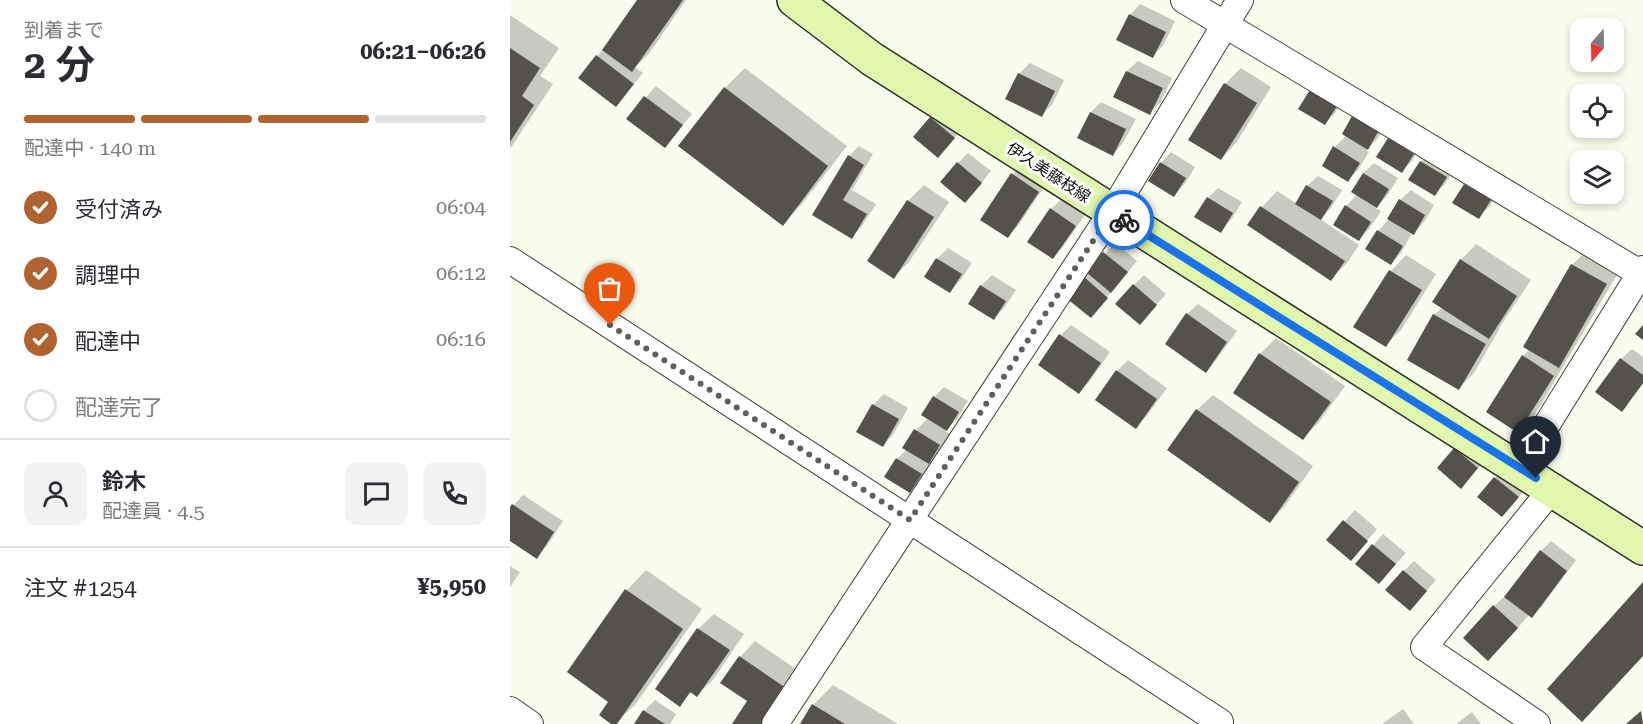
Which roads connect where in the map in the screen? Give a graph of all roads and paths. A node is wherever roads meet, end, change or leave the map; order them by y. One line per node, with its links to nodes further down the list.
1 (794, 0): 5 (main road, 伊久美藤枝線)
2 (1184, 0): 4 (street)
3 (1239, 0): 4 (street)
4 (1225, 24): 5 (street); 7 (street)
5 (1112, 212): 8 (main road, 伊久美藤枝線); 10 (street)
6 (510, 260): 10 (street)
7 (1642, 273): 8 (street)
8 (1520, 468): 9 (main road, 伊久美藤枝線)
9 (1552, 489): 11 (main road, 伊久美藤枝線); 16 (street)
10 (910, 520): 13 (street); 15 (street)
11 (1643, 548)
12 (510, 710): 14 (street)
13 (1220, 722)
14 (530, 724)
15 (776, 724)
16 (1537, 724)

